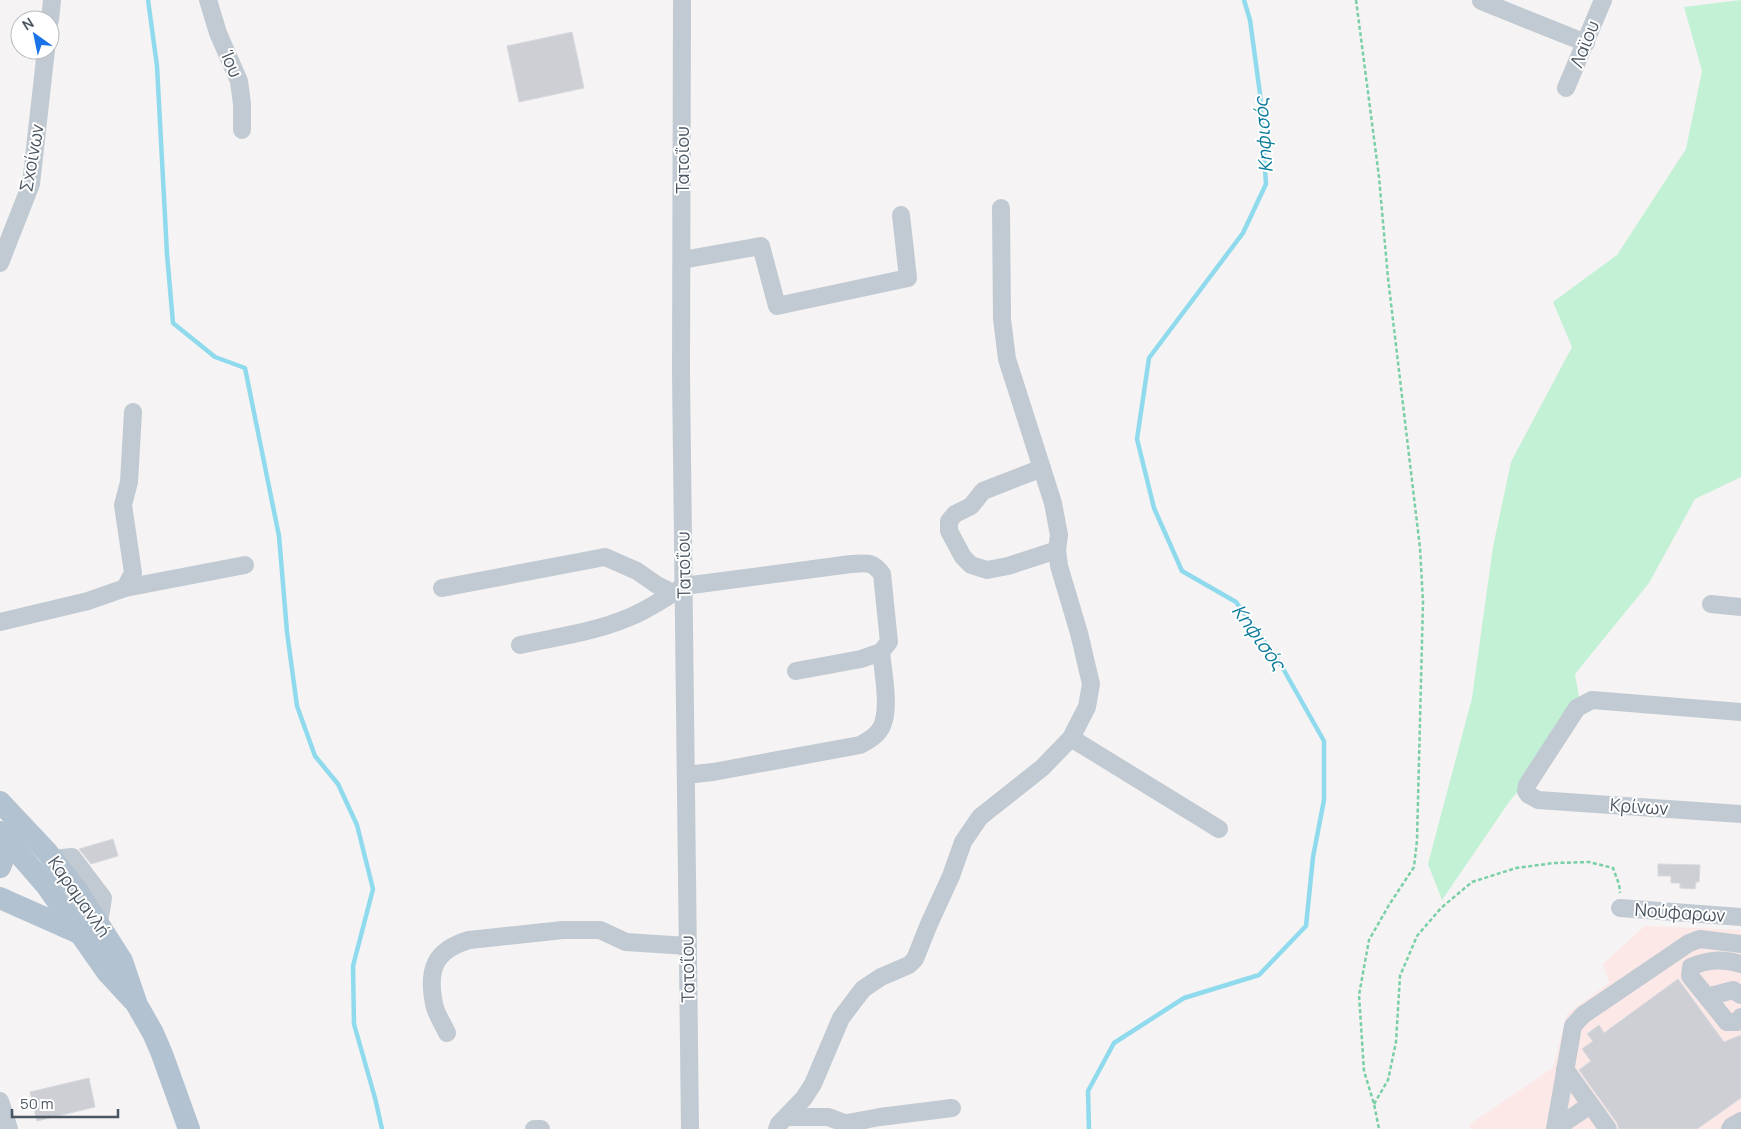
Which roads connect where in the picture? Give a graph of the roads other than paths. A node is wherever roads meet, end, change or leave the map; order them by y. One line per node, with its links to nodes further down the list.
1 (208, 0): 8 (street, Ίου)
2 (682, 0): 11 (street, Τατοΐου)
3 (1603, 0): 5 (street, Λαϊου)
4 (1481, 1): 5 (street)
5 (1586, 43): 7 (street, Λαϊου)
6 (45, 60): 12 (street, Σχοίνων)
7 (1566, 88)
8 (242, 130)
9 (1001, 208): 14 (street)
10 (901, 215): 11 (street)
11 (682, 260): 19 (street, Τατοΐου)
12 (0, 263)
13 (133, 412): 17 (street)
14 (1042, 468): 15 (street); 15 (street)
15 (1057, 550): 27 (street)
16 (245, 565): 17 (street)
17 (124, 588): 22 (street)
18 (442, 588): 19 (street)
19 (678, 589): 23 (street); 24 (street); 28 (street, Τατοΐου)
20 (1711, 604): 21 (street)
21 (1741, 607)
22 (0, 622)
23 (520, 645)
24 (882, 652): 25 (street); 28 (street)
25 (796, 671)
26 (1741, 712): 30 (street, Κρίνων)
27 (1071, 738): 31 (street); 50 (street)
28 (686, 776): 39 (street, Τατοΐου)
29 (0, 802): 37 (main road, Καραμανλή)
30 (1741, 814)
31 (1220, 829)
32 (0, 832): 33 (main road); 37 (main road, Καραμανλή)
33 (0, 867)
34 (0, 898): 37 (main road)
35 (1620, 908): 36 (street, Νούφαρων)
36 (1741, 917)
37 (90, 929): 54 (main road, Καραμανλή)
38 (1741, 944): 45 (street)
39 (688, 946): 44 (street); 52 (street, Τατοΐου)
40 (1741, 964): 42 (street)
41 (1741, 994): 42 (street)
42 (1707, 997): 43 (street)
43 (1741, 1017)
44 (447, 1033)
45 (1565, 1069): 47 (street); 57 (street)
46 (0, 1101): 53 (street)
47 (1590, 1105): 57 (street); 58 (street)
48 (952, 1108): 51 (street)
49 (1741, 1121): 59 (street)
50 (782, 1123): 51 (street)
51 (854, 1126)
52 (686, 1128)
53 (9, 1129)
54 (189, 1129)
55 (534, 1129): 56 (street)
56 (541, 1129)
57 (1555, 1129)
58 (1608, 1129)
59 (1730, 1129)

